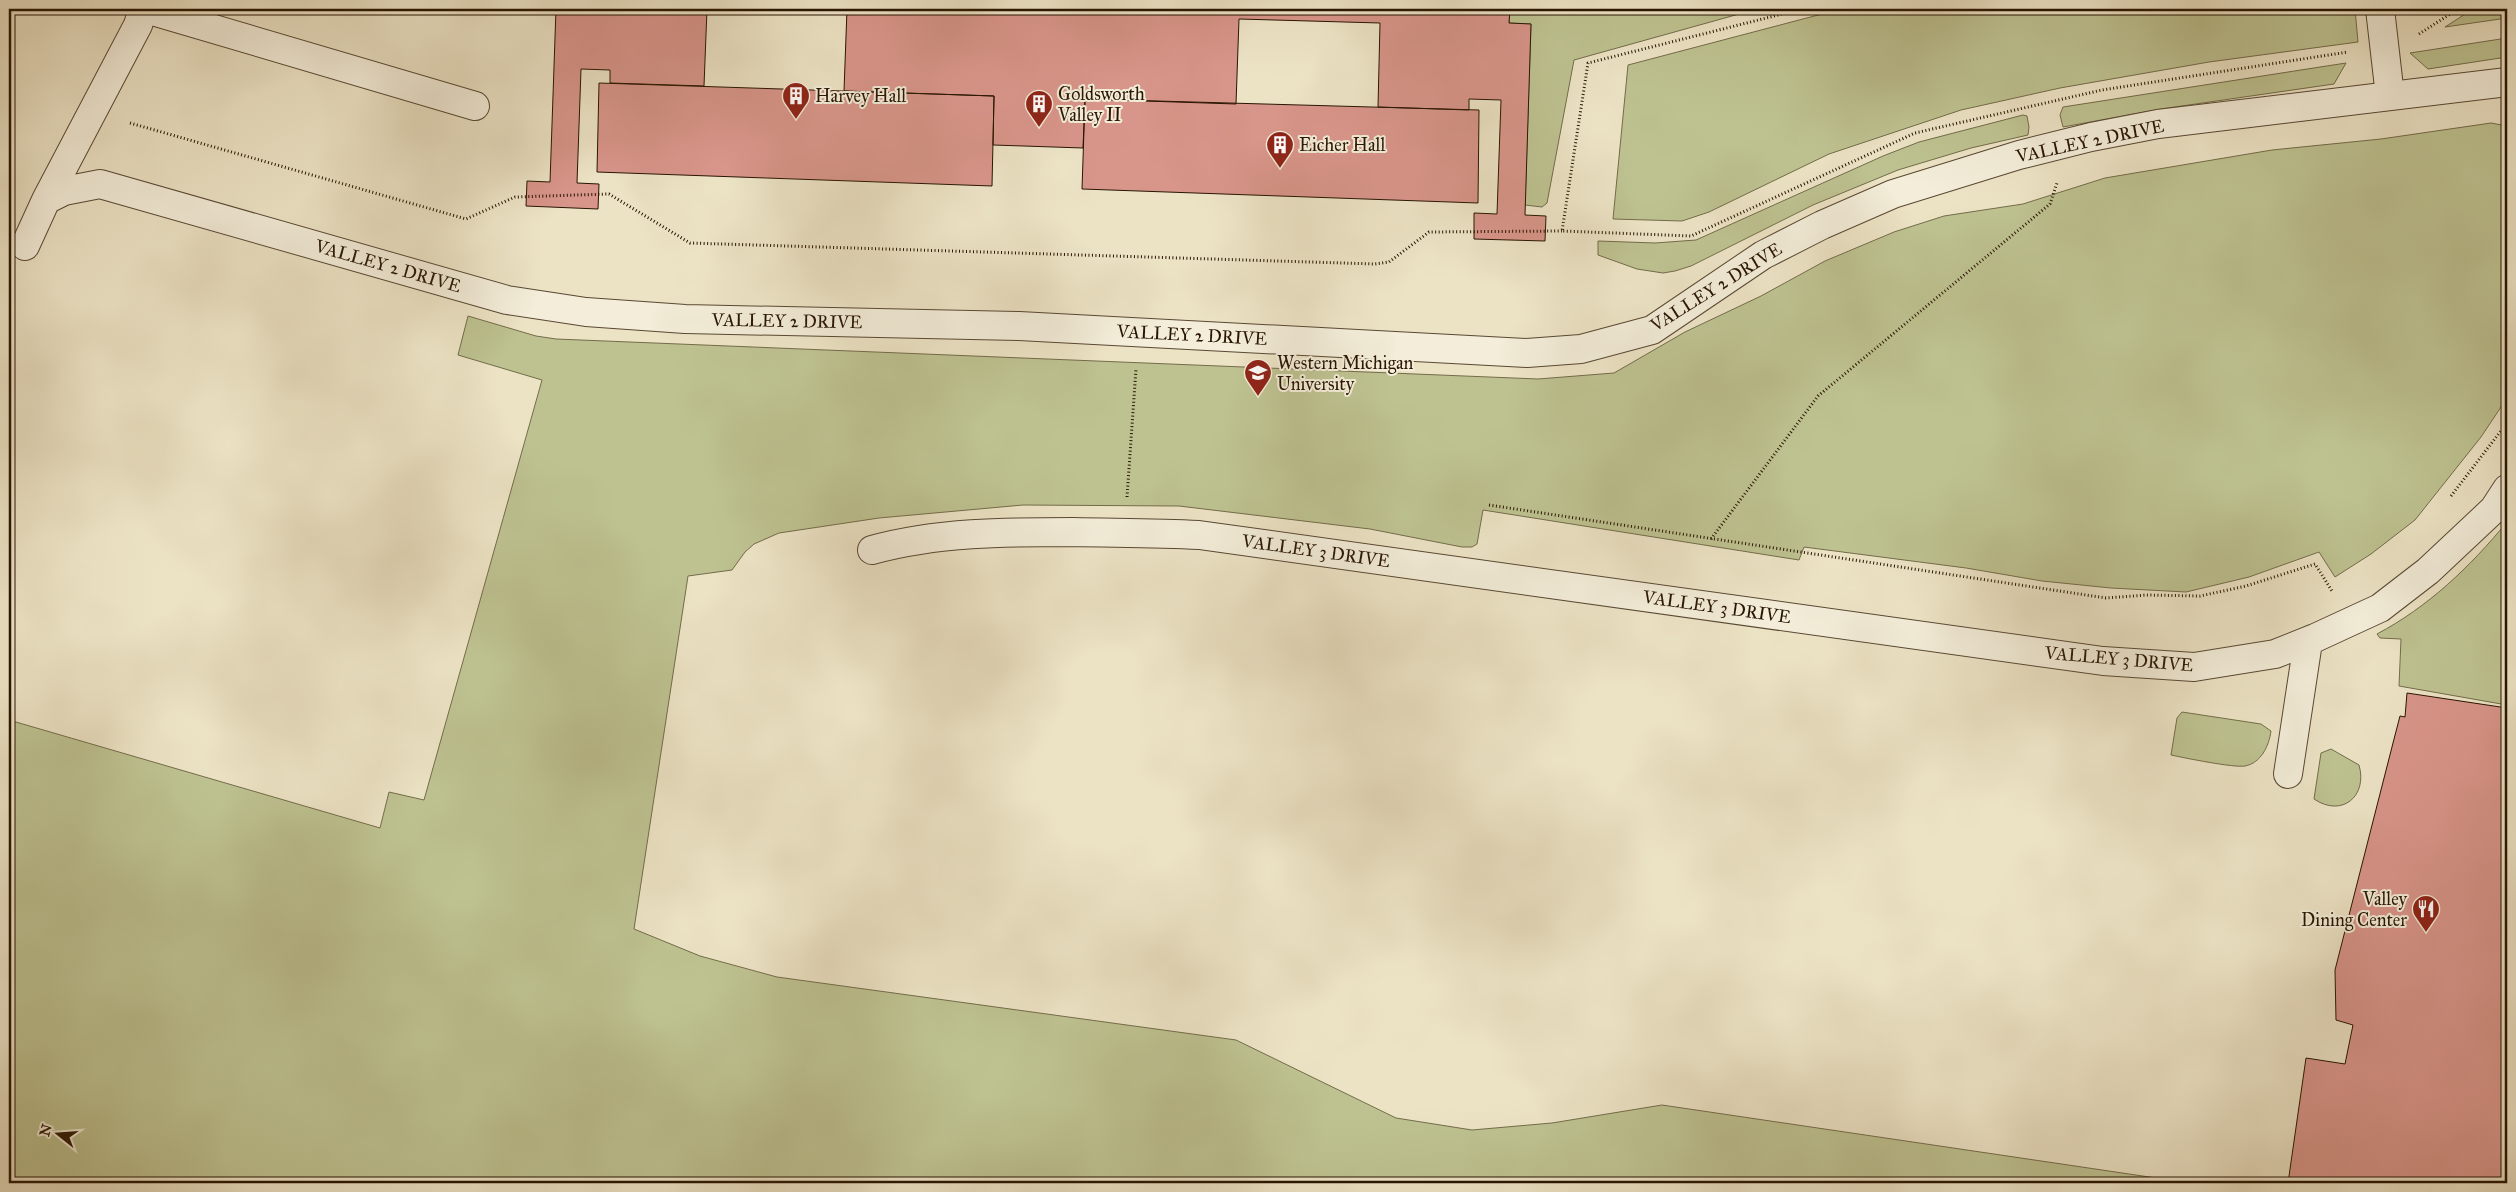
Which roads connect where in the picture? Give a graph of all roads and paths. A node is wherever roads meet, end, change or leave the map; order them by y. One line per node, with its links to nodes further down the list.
1 (145, 9): 9 (street); 12 (street)
2 (1802, 9): 13 (path)
3 (2380, 9): 5 (street)
4 (2458, 9): 5 (path)
5 (2384, 46): 7 (street); 8 (path)
6 (2507, 82): 7 (street, VALLEY 2 DRIVE)
7 (2390, 96): 11 (street, VALLEY 2 DRIVE)
8 (2039, 103): 11 (path); 13 (path)
9 (475, 106)
10 (130, 122): 13 (path)
11 (2049, 148): 15 (street, VALLEY 2 DRIVE); 21 (path)
12 (46, 200): 14 (street); 15 (street, VALLEY 2 DRIVE)
13 (1562, 231)
14 (25, 246)
15 (1139, 333): 20 (path)
16 (2507, 423): 18 (path)
17 (2507, 489): 24 (street, VALLEY 3 DRIVE)
18 (2450, 498)
19 (1489, 505): 21 (path)
20 (1124, 533): 22 (street, VALLEY 3 DRIVE); 24 (street, VALLEY 3 DRIVE)
21 (1711, 539): 23 (path)
22 (872, 550)
23 (2341, 589)
24 (2308, 642): 25 (street)
25 (2288, 774)

